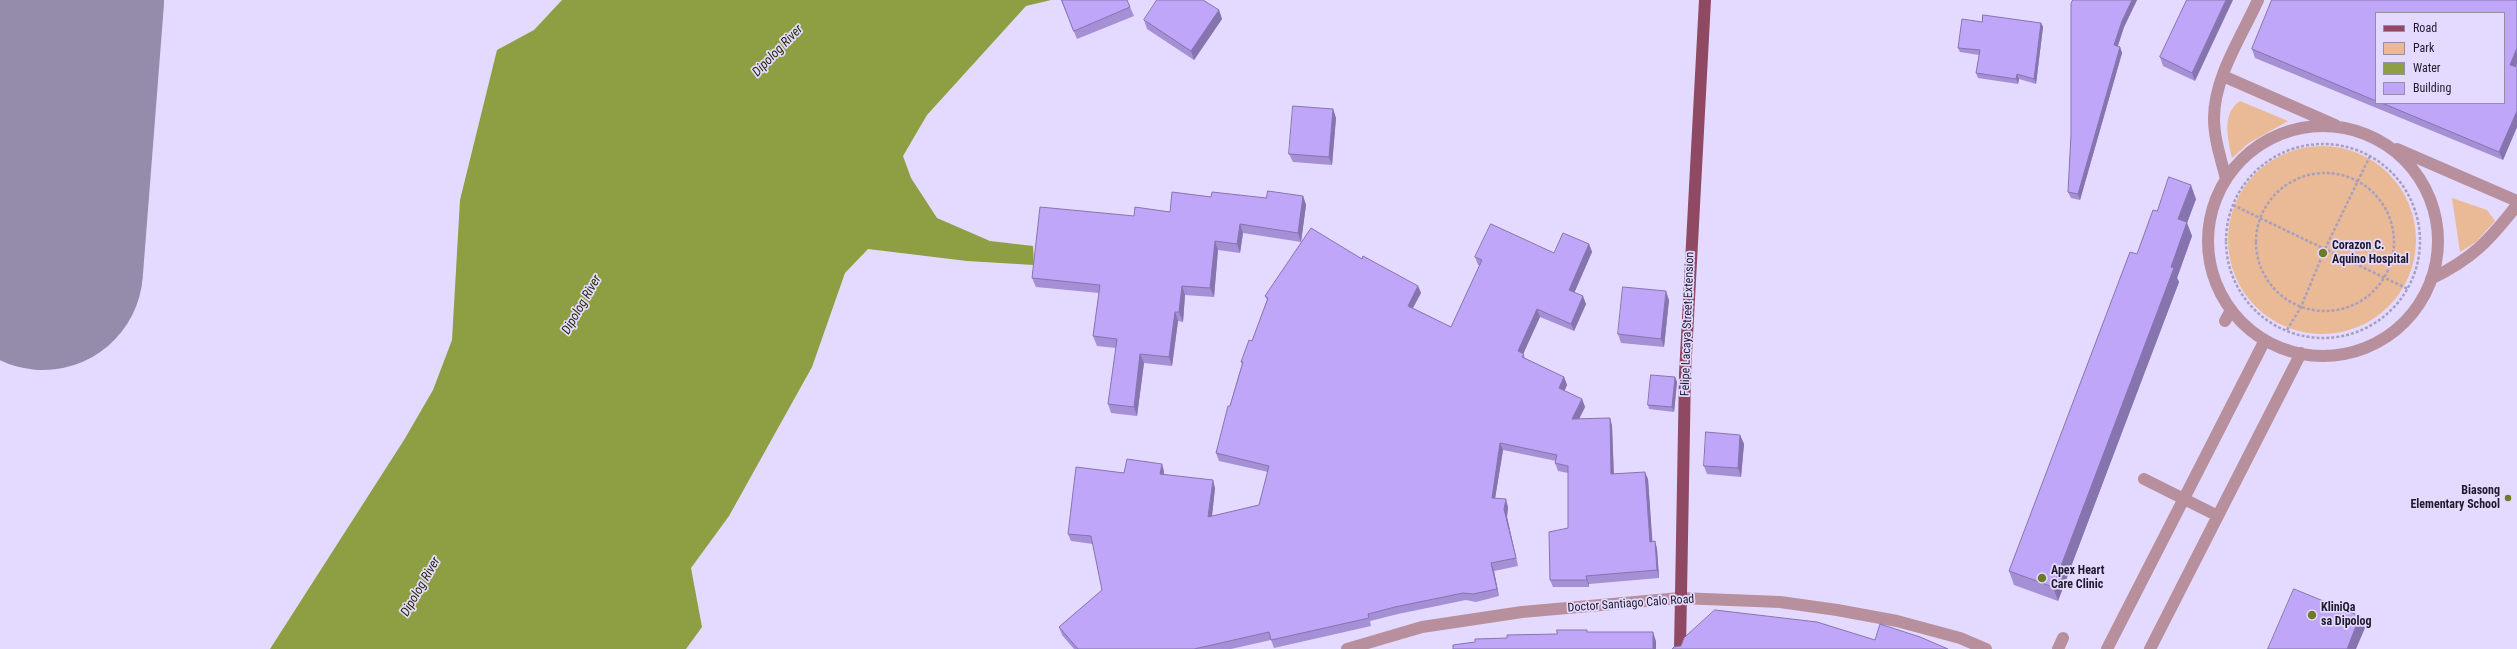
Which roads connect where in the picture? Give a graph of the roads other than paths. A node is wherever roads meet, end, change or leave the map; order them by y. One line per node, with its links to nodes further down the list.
1 (1705, 0): 17 (main road, Felipe Lacaya Street Extension)
2 (2258, 0): 3 (street)
3 (2223, 76): 4 (street); 6 (street)
4 (2344, 128): 5 (street); 6 (street)
5 (2385, 144): 7 (street); 9 (street)
6 (2226, 179): 10 (street)
7 (2517, 201)
8 (2517, 206): 9 (street)
9 (2432, 279): 13 (street)
10 (2231, 310): 11 (street); 12 (street)
11 (2225, 321)
12 (2265, 340): 13 (street); 15 (street)
13 (2301, 353): 16 (street)
14 (2144, 480): 15 (street)
15 (2184, 499): 16 (street); 21 (street)
16 (2218, 516): 22 (street)
17 (1680, 598): 18 (street, Doctor Santiago Calo Road); 19 (main road, Felipe Lacaya Street Extension); 20 (street, Doctor Santiago Calo Road)
18 (1347, 649)
19 (1680, 649)
20 (1986, 649)
21 (2108, 649)
22 (2150, 649)

